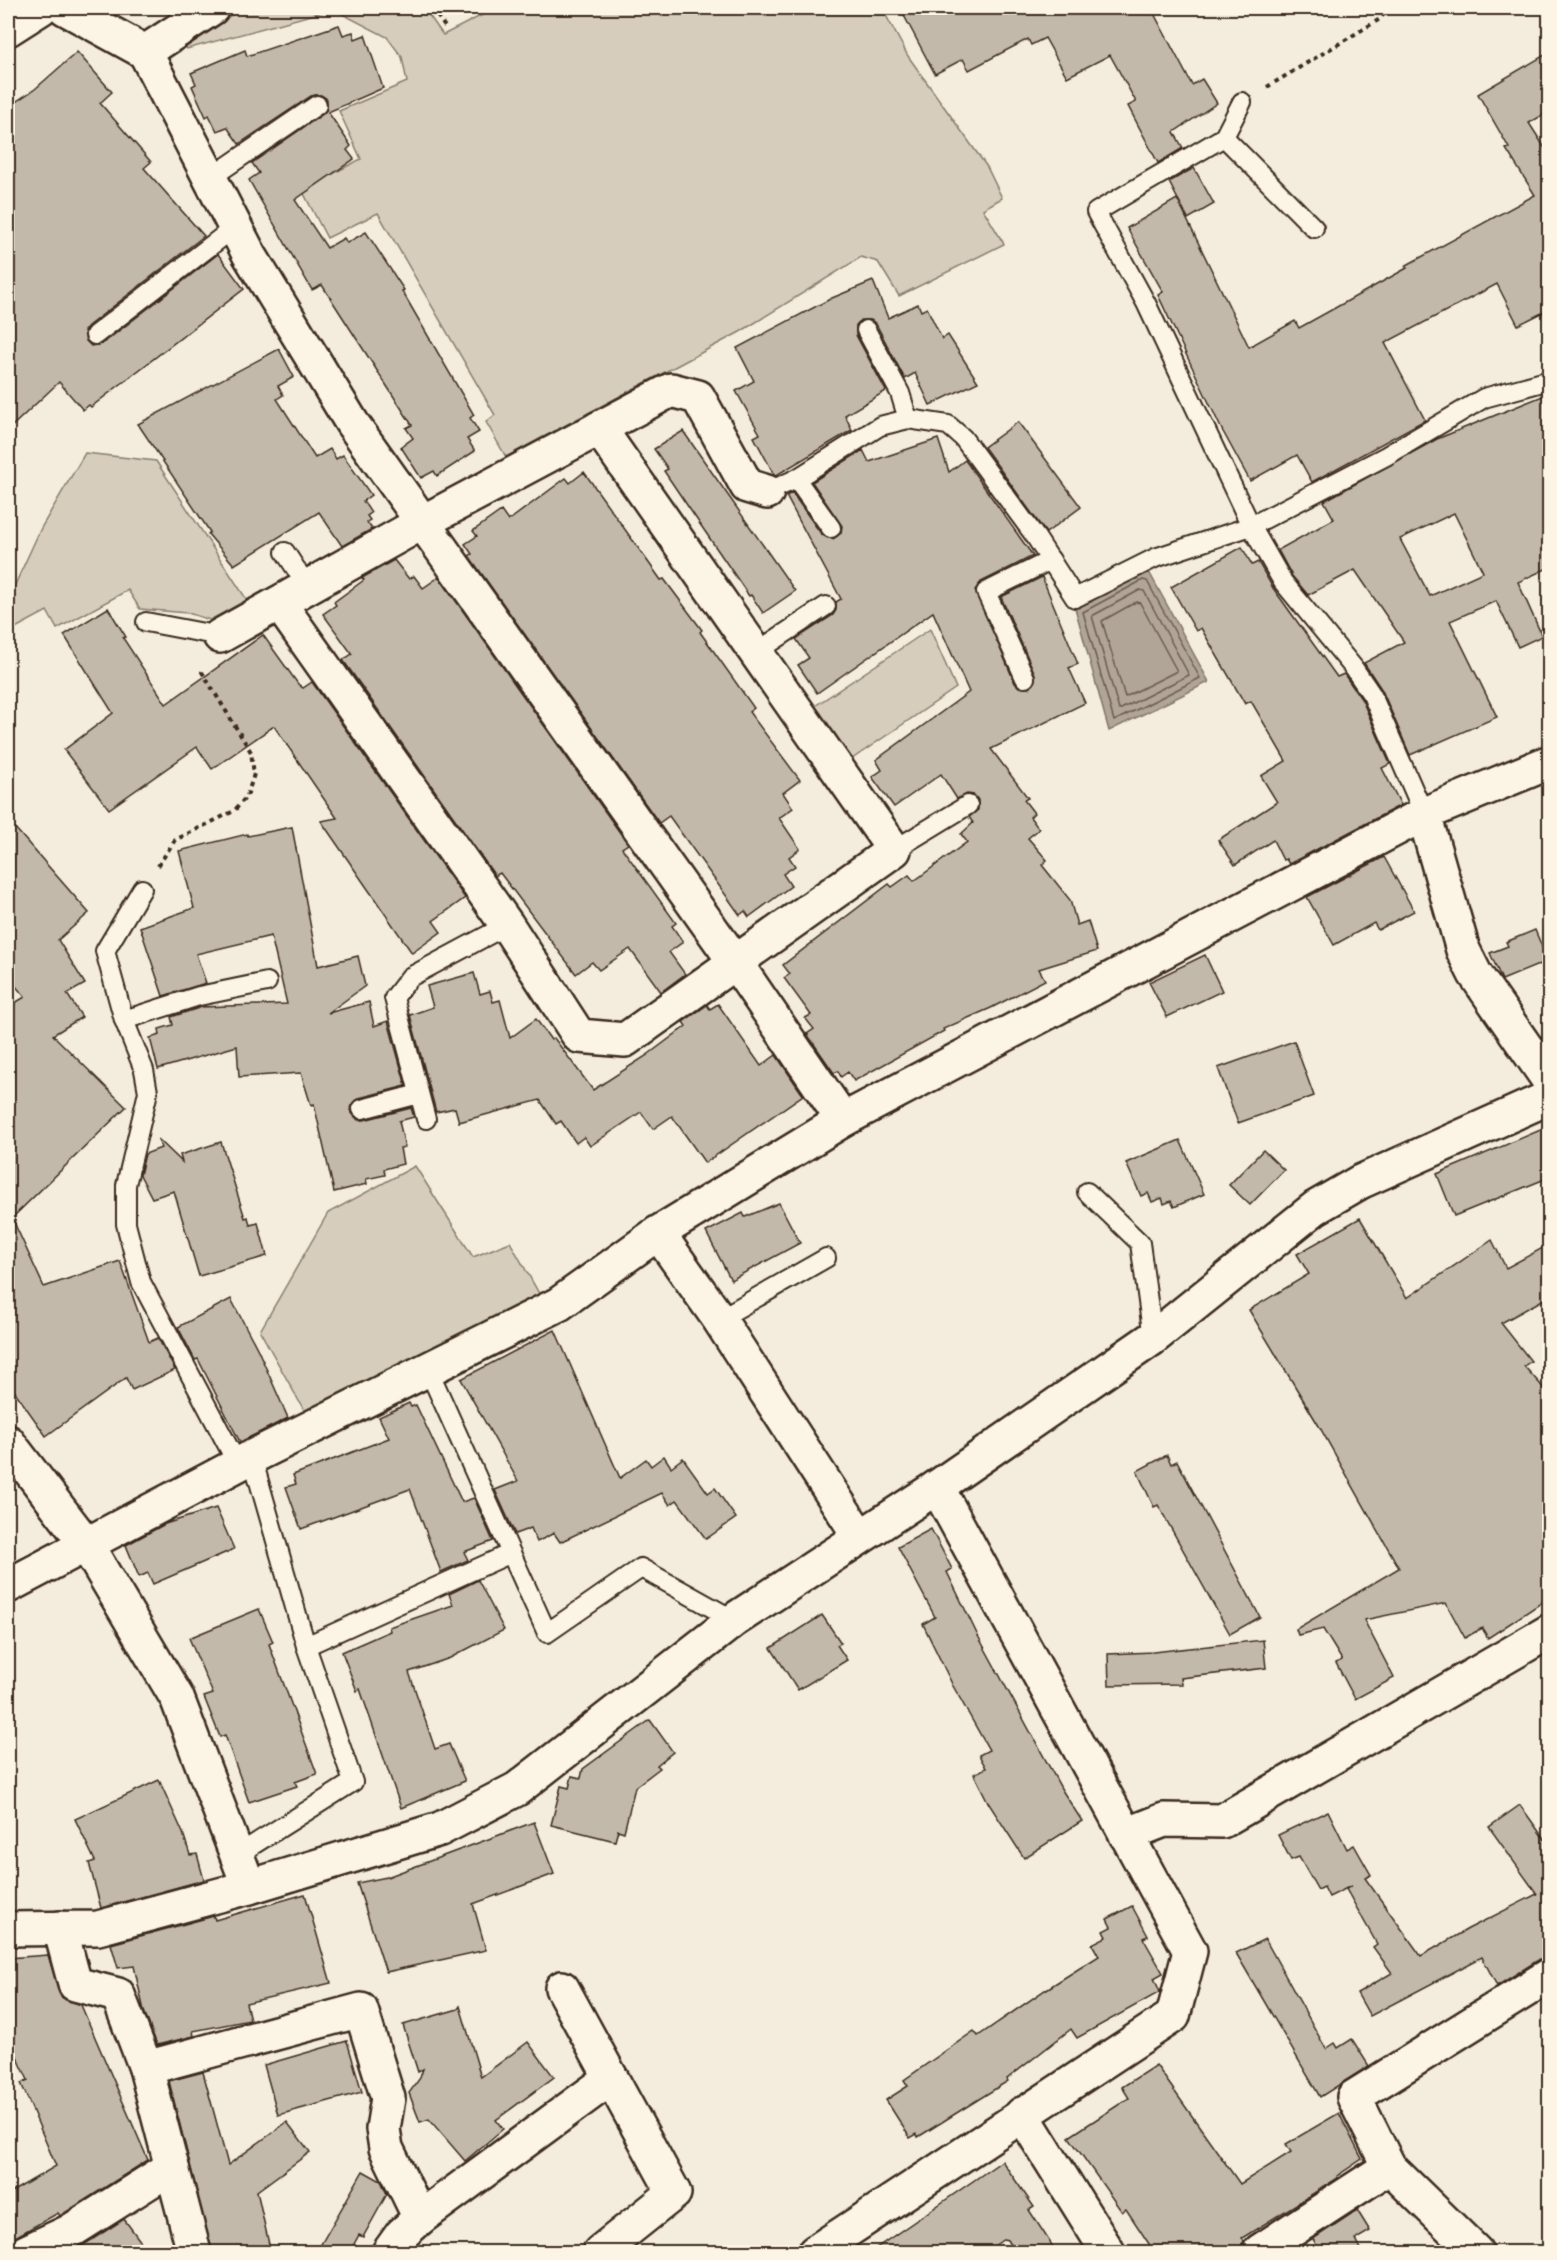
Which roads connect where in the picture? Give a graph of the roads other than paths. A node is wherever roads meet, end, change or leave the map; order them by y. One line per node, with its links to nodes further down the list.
1 (41, 8): 4 (street)
2 (65, 8): 5 (street)
3 (212, 8): 5 (street)
4 (8, 29)
5 (145, 52): 9 (street)
6 (1242, 102): 8 (lane)
7 (317, 105): 9 (lane)
8 (1224, 137): 11 (lane); 19 (lane)
9 (210, 178): 10 (street)
10 (235, 227): 13 (lane); 18 (street)
11 (1314, 228)
12 (866, 330): 15 (lane)
13 (95, 335)
14 (1550, 380): 19 (lane)
15 (908, 419): 17 (lane); 22 (lane)
16 (599, 428): 17 (street); 18 (street); 28 (street)
17 (781, 486): 20 (lane)
18 (423, 522): 23 (street); 36 (street)
19 (1251, 526): 22 (lane); 32 (lane)
20 (831, 528)
21 (285, 552): 23 (lane)
22 (1051, 560): 29 (lane)
23 (307, 586): 24 (street)
24 (279, 603): 27 (street); 35 (street)
25 (826, 606): 28 (lane)
26 (146, 622): 27 (lane)
27 (220, 636)
28 (755, 653): 33 (street)
29 (1025, 678)
30 (1550, 762): 32 (street)
31 (968, 804): 33 (lane)
32 (1424, 814): 39 (street); 44 (street)
33 (894, 850): 36 (street)
34 (142, 889): 38 (lane)
35 (507, 925): 36 (street); 40 (lane)
36 (735, 962): 44 (street)
37 (267, 982): 38 (lane)
38 (124, 1020): 52 (lane)
39 (1550, 1082)
40 (419, 1094): 42 (lane); 43 (lane)
41 (1550, 1097): 49 (street)
42 (362, 1109)
43 (426, 1119)
44 (843, 1120): 46 (street)
45 (1087, 1192): 49 (lane)
46 (658, 1233): 48 (street); 50 (street)
47 (826, 1258): 48 (lane)
48 (719, 1319): 54 (street)
49 (1153, 1338): 53 (street)
50 (429, 1371): 52 (street); 56 (lane)
51 (8, 1442): 55 (street)
52 (245, 1461): 55 (street); 60 (lane)
53 (937, 1487): 54 (street); 61 (street)
54 (860, 1537): 58 (street)
55 (86, 1544): 57 (street); 62 (street)
56 (509, 1554): 58 (lane); 60 (lane)
57 (8, 1586)
58 (734, 1620): 63 (street)
59 (1550, 1631): 61 (street)
60 (306, 1646): 62 (lane)
61 (1126, 1835): 70 (street)
62 (237, 1855): 63 (street)
63 (249, 1887): 64 (street)
64 (60, 1928): 65 (street); 68 (street)
65 (8, 1929)
66 (1550, 1975): 72 (street)
67 (562, 1988): 69 (street)
68 (146, 2068): 71 (street); 73 (street)
69 (611, 2078): 73 (street); 79 (street)
70 (1022, 2114): 80 (street); 81 (street)
71 (172, 2167): 76 (street); 77 (street)
72 (1389, 2167): 74 (street); 75 (street)
73 (420, 2218): 78 (street)
74 (1260, 2251)
75 (1470, 2251)
76 (26, 2253)
77 (194, 2253)
78 (389, 2253)
79 (600, 2253)
80 (815, 2253)
81 (1108, 2253)

